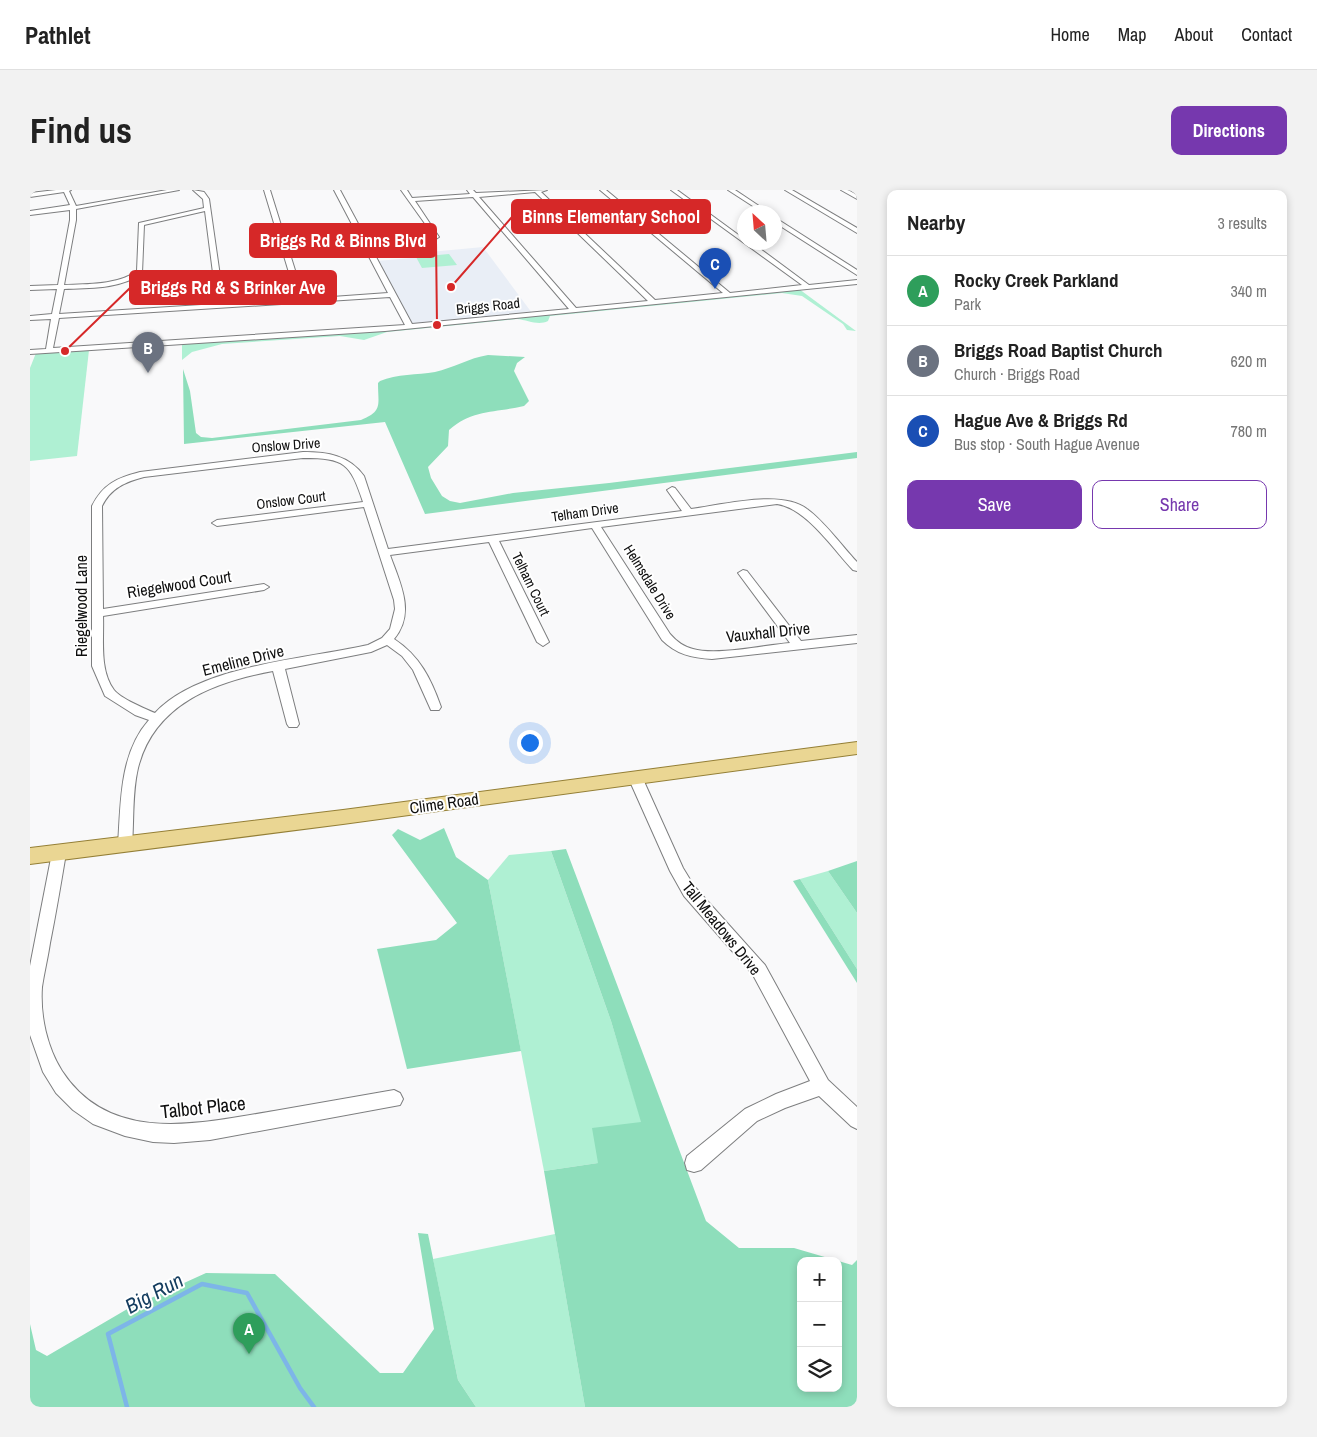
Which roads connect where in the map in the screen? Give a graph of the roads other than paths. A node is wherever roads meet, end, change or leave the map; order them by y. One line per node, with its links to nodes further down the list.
1 (67, 190): 15 (street); 19 (street)
2 (176, 190): 19 (street)
3 (196, 190): 20 (street)
4 (267, 190): 35 (street)
5 (337, 190): 33 (street)
6 (404, 190): 17 (street)
7 (537, 190): 8 (street); 14 (street); 36 (street)
8 (545, 190)
9 (603, 190): 34 (street)
10 (674, 190): 25 (street)
11 (731, 190): 18 (street)
12 (788, 190): 24 (street)
13 (844, 190): 16 (street)
14 (472, 193): 17 (street); 38 (street)
15 (30, 195)
16 (857, 197)
17 (411, 200): 26 (street)
18 (754, 205)
19 (73, 208): 21 (street); 30 (street)
20 (207, 210): 22 (street); 37 (street)
21 (30, 213)
22 (152, 220): 30 (street)
23 (782, 223): 28 (street)
24 (857, 231)
25 (737, 236)
26 (436, 237)
27 (757, 250): 31 (street)
28 (857, 272)
29 (857, 282): 31 (street, Briggs Road)
30 (62, 286): 32 (street); 39 (street)
31 (808, 287): 34 (street, Briggs Road)
32 (30, 288)
33 (393, 295): 35 (street); 41 (street)
34 (729, 295): 36 (street, Briggs Road)
35 (301, 301): 37 (street)
36 (653, 302): 38 (street, Briggs Road)
37 (221, 306): 39 (street)
38 (574, 310): 41 (street, Briggs Road)
39 (56, 316): 40 (street); 42 (street)
40 (30, 318)
41 (409, 326): 42 (street, Briggs Road)
42 (49, 351): 43 (street, Briggs Road)
43 (30, 352)
44 (125, 479): 46 (street, Onslow Drive); 55 (street, Riegelwood Lane)
45 (672, 490): 47 (street)
46 (368, 504): 48 (street, Onslow Court); 51 (street, Onslow Drive)
47 (688, 512): 49 (street, Telham Drive); 52 (street, Telham Drive)
48 (217, 523)
49 (595, 525): 50 (street, Telham Drive); 60 (street, Helmsdale Drive)
50 (492, 538): 51 (street, Telham Drive); 58 (street, Telham Court)
51 (384, 553): 56 (street, Onslow Drive)
52 (857, 568)
53 (743, 573): 59 (street)
54 (264, 587): 55 (street, Riegelwood Court)
55 (99, 613): 63 (street, Riegelwood Lane)
56 (387, 639): 61 (street, Emeline Drive); 62 (street)
57 (857, 639): 59 (street, Vauxhall Drive)
58 (543, 642)
59 (798, 645): 60 (street, Vauxhall Drive)
60 (684, 651)
61 (278, 667): 63 (street, Emeline Drive); 64 (street)
62 (435, 707)
63 (154, 717): 67 (street, Emeline Drive)
64 (293, 724)
65 (857, 748): 66 (main road, Clime Road)
66 (635, 777): 67 (main road, Clime Road); 70 (street, Tall Meadows Drive)
67 (125, 845): 68 (main road, Clime Road)
68 (59, 853): 69 (main road, Clime Road); 71 (street, Talbot Place)
69 (30, 856)
70 (822, 1086): 72 (street, Tall Meadows Drive); 73 (street)
71 (394, 1099)
72 (857, 1120)
73 (694, 1163)

